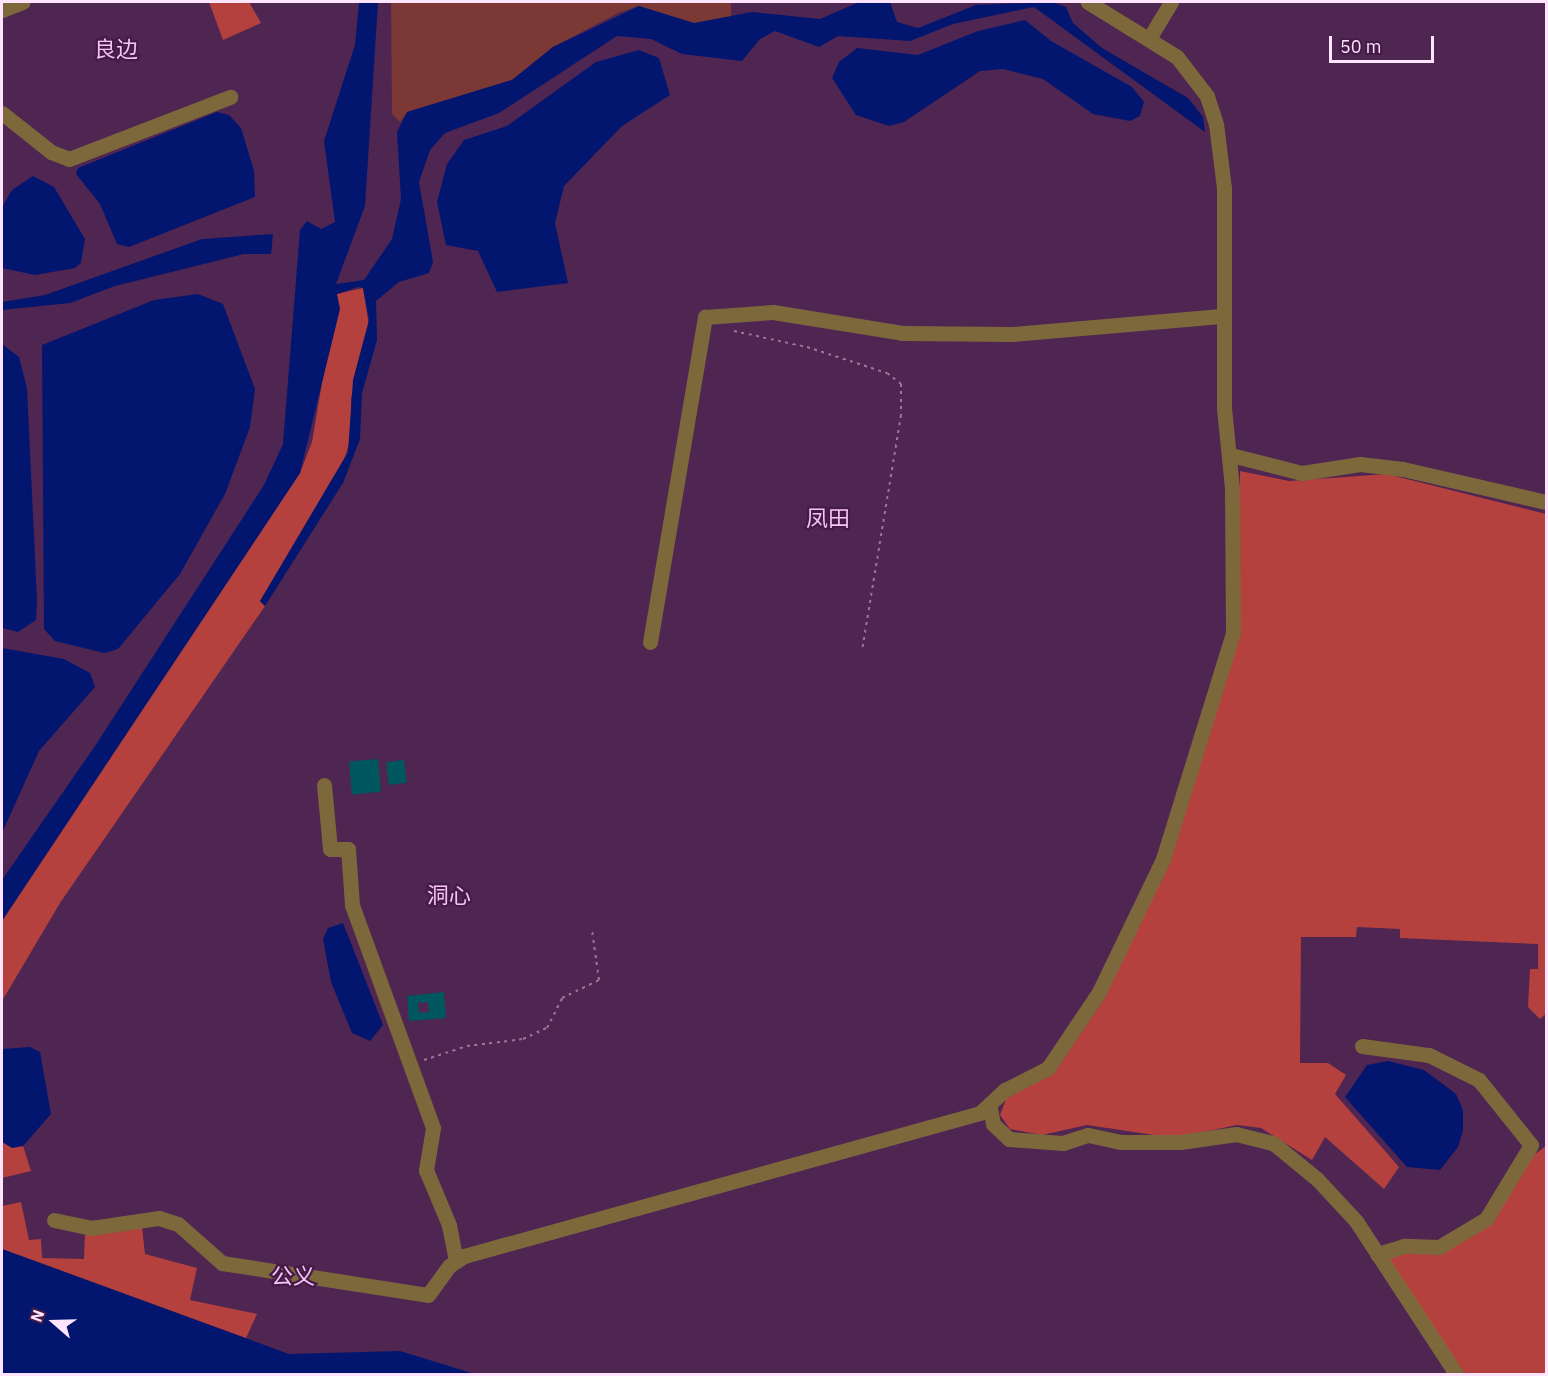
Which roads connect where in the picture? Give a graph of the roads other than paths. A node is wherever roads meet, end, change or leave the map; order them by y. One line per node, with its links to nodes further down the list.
1 (23, 2): 4 (street)
2 (1088, 2): 5 (street)
3 (1171, 2): 5 (street)
4 (2, 10)
5 (1150, 37): 8 (street)
6 (230, 97): 7 (street)
7 (2, 113)
8 (1224, 316): 9 (street); 11 (street)
9 (1231, 455): 10 (street); 14 (street)
10 (1546, 502)
11 (650, 642)
12 (324, 785): 17 (street)
13 (1362, 1046): 16 (street)
14 (990, 1108): 16 (street); 17 (street)
15 (54, 1220): 17 (street)
16 (1377, 1254): 18 (street)
17 (456, 1260)
18 (1456, 1374)

